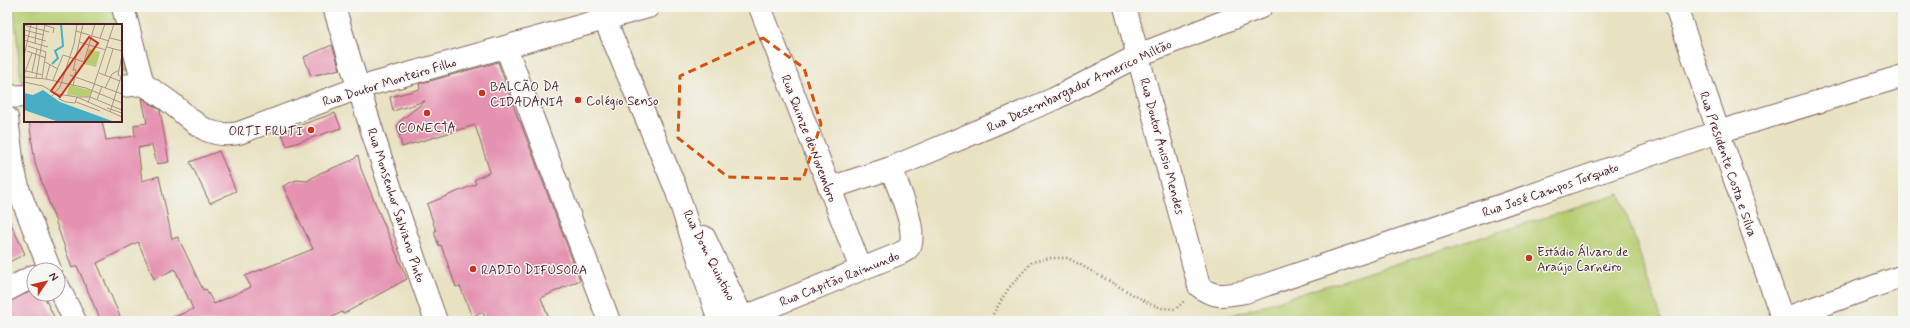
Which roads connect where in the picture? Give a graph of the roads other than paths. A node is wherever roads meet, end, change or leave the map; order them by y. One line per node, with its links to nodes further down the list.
1 (123, 7): 12 (street)
2 (334, 7): 14 (street, Rua Monsenhor Salviano Pinto)
3 (648, 7): 8 (street, Rua Doutor Monteiro Filho)
4 (760, 7): 20 (street, Rua Quinze de Novembro)
5 (1125, 7): 10 (street, Rua Doutor Anisio Mendes)
6 (1261, 7): 10 (street, Rua Desembargador Americo Miltão)
7 (1676, 7): 18 (street, Rua Presidente Costa e Silva)
8 (605, 20): 9 (street, Rua Doutor Monteiro Filho); 21 (street, Rua Dom Quintino)
9 (506, 47): 14 (street, Rua Doutor Monteiro Filho); 33 (street)
10 (1139, 55): 19 (street, Rua Desembargador Americo Miltão); 26 (street, Rua Doutor Anisio Mendes)
11 (1903, 76): 18 (street, Rua José Campos Torquato)
12 (143, 84): 13 (street); 14 (street, Rua Doutor Monteiro Filho)
13 (122, 86)
14 (358, 88): 32 (street, Rua Monsenhor Salviano Pinto)
15 (24, 96): 16 (street)
16 (7, 97)
17 (7, 118): 22 (street)
18 (1718, 132): 26 (street, Rua José Campos Torquato); 30 (street, Rua Presidente Costa e Silva)
19 (891, 168): 20 (street, Rua Desembargador Americo Miltão); 23 (street, Rua Capitão Raimundo)
20 (830, 188): 23 (street, Rua Quinze de Novembro)
21 (676, 189): 29 (street, Rua Dom Quintino); 34 (street, Rua Dom Quintino)
22 (43, 262)
23 (860, 269): 29 (street, Rua Capitão Raimundo)
24 (1903, 276): 30 (street)
25 (26, 282): 27 (street)
26 (1199, 286)
27 (7, 290)
28 (64, 302): 31 (street)
29 (740, 320)
30 (1783, 320)
31 (75, 321)
32 (436, 321)
33 (609, 321)
34 (719, 321)

